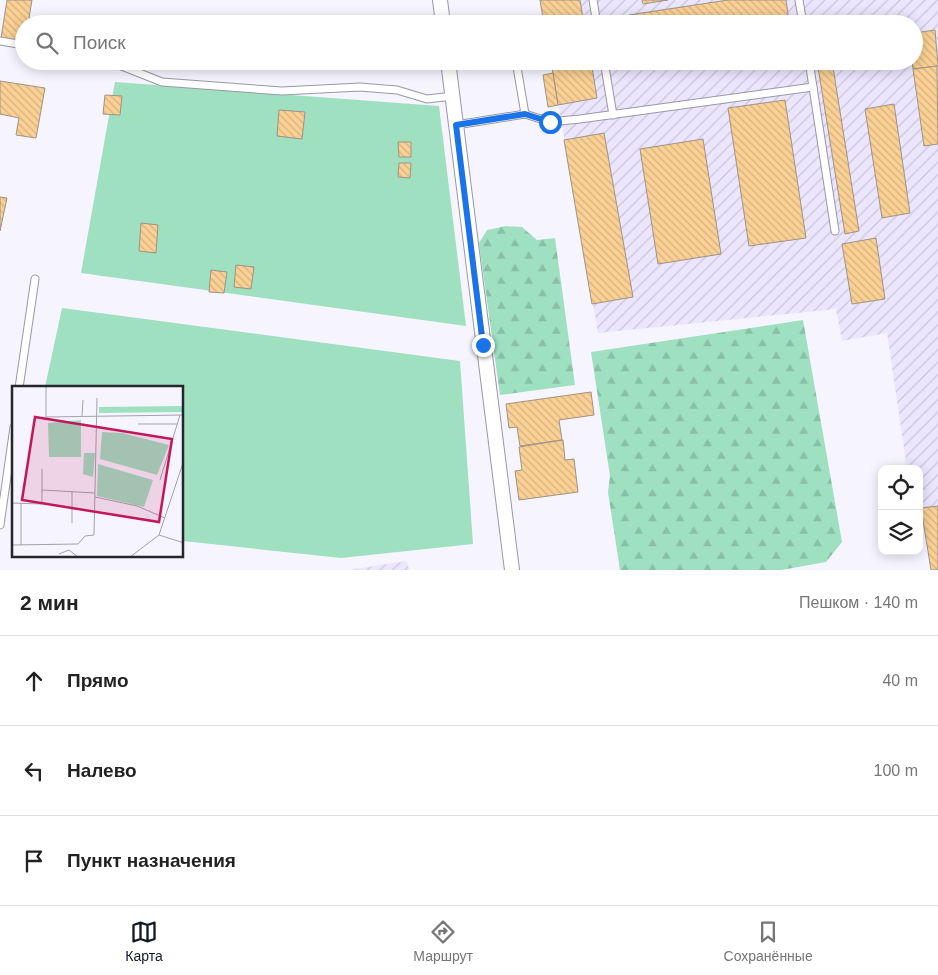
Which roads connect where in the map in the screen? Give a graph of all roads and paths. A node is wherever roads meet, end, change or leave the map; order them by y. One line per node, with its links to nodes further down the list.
1 (440, 0): 4 (street)
2 (593, 0): 5 (lane)
3 (799, 0): 6 (lane)
4 (442, 15)
5 (596, 15)
6 (802, 15)
7 (0, 41): 8 (lane)
8 (15, 44)
9 (132, 70): 15 (lane)
10 (449, 70): 15 (street)
11 (518, 70): 16 (lane)
12 (606, 70): 17 (lane)
13 (810, 70): 14 (lane)
14 (813, 87): 17 (lane); 19 (lane)
15 (453, 96): 18 (street)
16 (525, 114): 17 (lane); 18 (lane)
17 (613, 115)
18 (456, 125): 24 (street)
19 (835, 230)
20 (35, 279): 21 (lane)
21 (19, 386)
22 (12, 441): 23 (lane)
23 (0, 525)
24 (512, 570)

